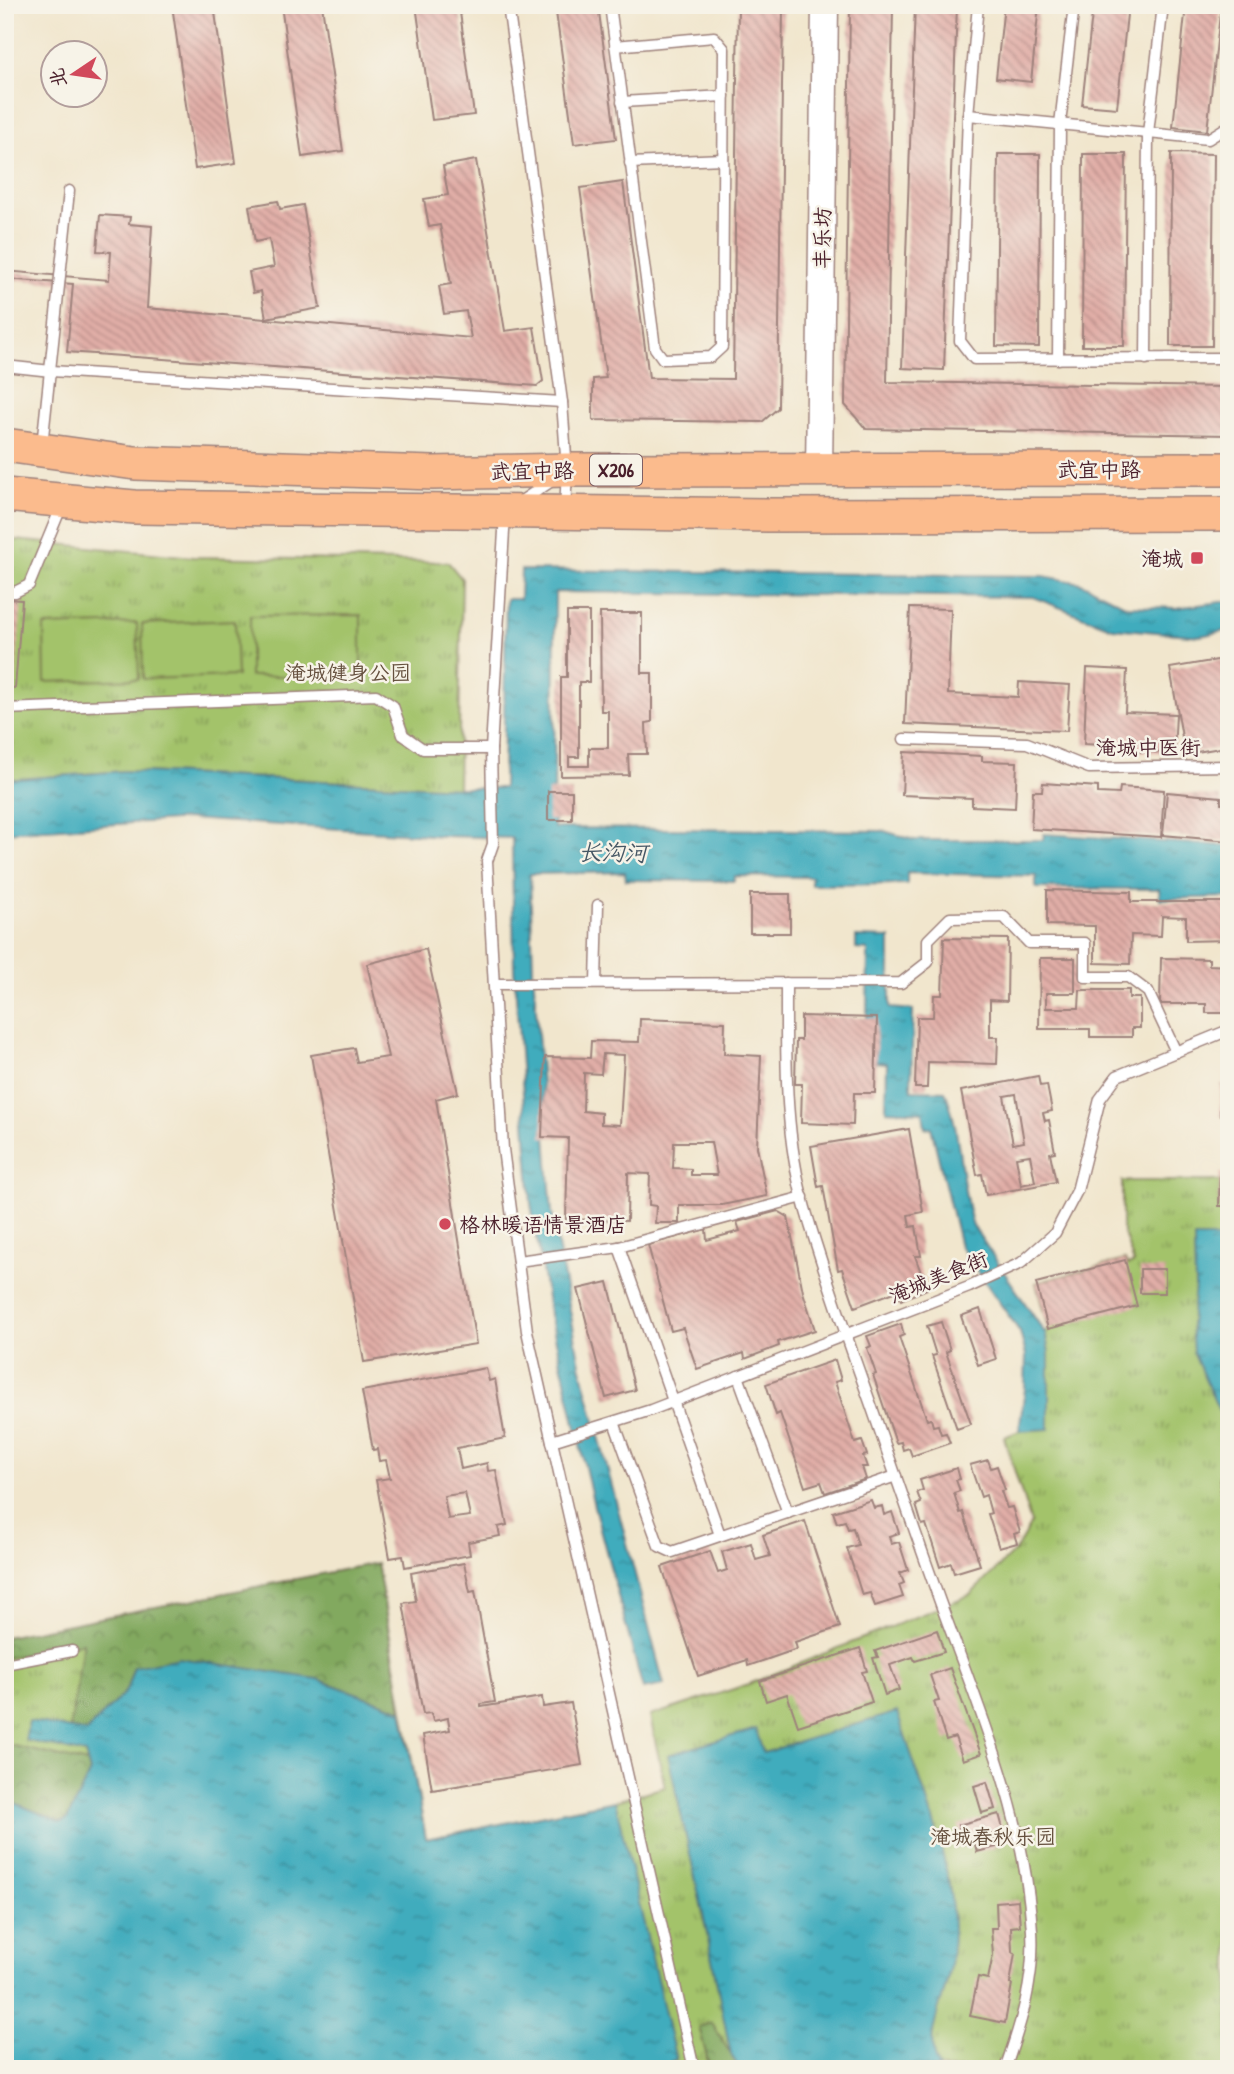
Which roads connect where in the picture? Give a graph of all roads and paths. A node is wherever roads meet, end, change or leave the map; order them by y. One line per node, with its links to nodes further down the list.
1 (508, 5): 22 (lane)
2 (610, 5): 7 (lane)
3 (825, 5): 27 (street, 丰乐坊)
4 (978, 5): 10 (lane)
5 (1074, 5): 11 (lane)
6 (1163, 5): 13 (lane)
7 (615, 46): 8 (lane); 9 (lane)
8 (724, 96): 9 (lane); 14 (lane)
9 (622, 102): 15 (lane)
10 (968, 116): 11 (lane); 18 (lane)
11 (1060, 124): 13 (lane); 18 (lane)
12 (1229, 126): 13 (lane)
13 (1148, 133): 19 (lane)
14 (723, 159): 15 (lane); 15 (lane)
15 (630, 163)
16 (69, 191): 21 (lane)
17 (1229, 358): 19 (lane)
18 (1058, 359): 19 (lane)
19 (1146, 359)
20 (5, 366): 21 (lane)
21 (51, 371): 22 (lane); 24 (lane)
22 (562, 402): 26 (lane)
23 (5, 445): 24 (main road, 武宜中路 / X206)
24 (42, 449): 26 (main road, 武宜中路 / X206)
25 (1229, 469): 27 (main road, 武宜中路 / X206)
26 (566, 470): 27 (main road, 武宜中路 / X206); 30 (lane); 31 (lane)
27 (819, 471)
28 (5, 495): 29 (main road, 武宜中路 / X206)
29 (64, 500): 30 (main road, 武宜中路 / X206); 33 (lane)
30 (505, 513): 31 (main road, 武宜中路 / X206); 36 (lane)
31 (565, 514): 32 (main road, 武宜中路 / X206)
32 (1229, 514)
33 (5, 592)
34 (5, 709): 36 (lane)
35 (904, 739): 37 (lane, 淹城中医街)
36 (491, 749): 41 (lane)
37 (1229, 766)
38 (598, 905): 39 (lane)
39 (596, 983): 40 (lane); 41 (lane)
40 (786, 983): 43 (lane); 44 (lane)
41 (494, 984): 46 (lane)
42 (1229, 1030): 43 (lane, 淹城美食街)
43 (1176, 1052): 47 (lane, 淹城美食街)
44 (803, 1197): 45 (lane); 47 (lane)
45 (619, 1247): 46 (lane); 49 (lane)
46 (518, 1261): 51 (lane)
47 (846, 1334): 48 (lane, 淹城美食街); 52 (lane)
48 (738, 1376): 49 (lane, 淹城美食街); 53 (lane)
49 (672, 1401): 50 (lane, 淹城美食街); 54 (lane)
50 (614, 1422): 51 (lane, 淹城美食街); 54 (lane)
51 (552, 1441): 57 (lane)
52 (896, 1476): 53 (lane); 58 (lane)
53 (788, 1513): 54 (lane)
54 (720, 1535)
55 (72, 1651): 56 (lane)
56 (5, 1664)
57 (694, 2069)
58 (1005, 2069)

